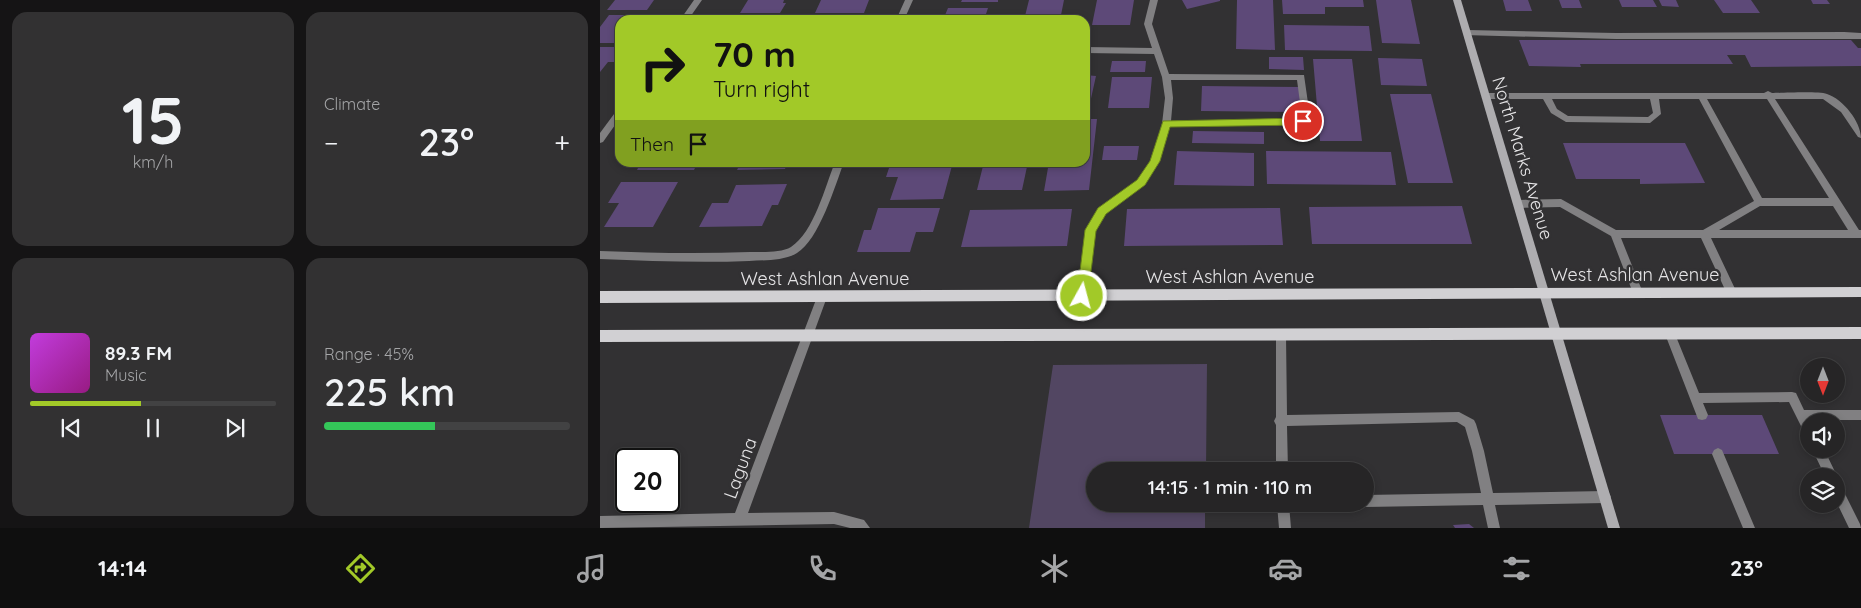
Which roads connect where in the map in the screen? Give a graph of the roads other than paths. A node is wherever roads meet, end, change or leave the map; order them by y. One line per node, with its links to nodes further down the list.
1 (698, 0): 5 (street)
2 (909, 0): 6 (street)
3 (1154, 0): 10 (street)
4 (1457, 0): 7 (main road, North Marks Avenue)
5 (688, 15)
6 (902, 15)
7 (1467, 33): 8 (street); 15 (main road, North Marks Avenue)
8 (1861, 36)
9 (1090, 50): 10 (street)
10 (1157, 50): 11 (street)
11 (1166, 77): 18 (street); 18 (street)
12 (1768, 94): 14 (street); 19 (street); 23 (street)
13 (1654, 95): 14 (street); 16 (street); 16 (street)
14 (1702, 95): 22 (street)
15 (1486, 96): 16 (street); 24 (main road, North Marks Avenue)
16 (1546, 96)
17 (615, 119): 20 (street)
18 (1166, 124): 33 (street)
19 (1861, 135)
20 (600, 140)
21 (838, 167): 28 (street)
22 (1759, 202): 23 (street); 26 (street)
23 (1836, 202): 27 (street)
24 (1518, 204): 25 (street); 30 (main road, North Marks Avenue)
25 (1615, 234): 26 (street); 31 (street)
26 (1704, 234): 27 (street); 32 (street)
27 (1859, 234)
28 (600, 255)
29 (1861, 292): 32 (main road, West Ashlan Avenue)
30 (1545, 293): 31 (main road, West Ashlan Avenue); 33 (main road, West Ashlan Avenue); 38 (main road, North Marks Avenue)
31 (1638, 293): 32 (main road, West Ashlan Avenue)
32 (1732, 293)
33 (1082, 296): 35 (main road, West Ashlan Avenue)
34 (600, 297): 35 (main road, West Ashlan Avenue)
35 (822, 297): 41 (street, Laguna)
36 (1861, 333): 37 (main road)
37 (1670, 334): 38 (main road); 42 (street)
38 (1558, 335): 40 (main road); 50 (main road, North Marks Avenue)
39 (600, 336): 41 (main road)
40 (1281, 336): 41 (main road); 47 (street)
41 (808, 337): 55 (street, Laguna)
42 (1695, 398): 43 (street); 46 (street)
43 (1801, 413)
44 (1845, 414): 45 (street)
45 (1861, 414)
46 (1702, 415)
47 (1280, 421): 49 (street); 51 (street)
48 (1718, 454): 61 (street)
49 (1282, 462)
50 (1605, 497): 51 (street); 60 (main road, North Marks Avenue)
51 (1488, 499): 52 (street); 59 (street)
52 (1374, 501)
53 (1845, 506): 62 (street)
54 (1284, 512): 58 (street)
55 (739, 520): 56 (street, Laguna); 57 (street)
56 (600, 522)
57 (864, 528)
58 (1285, 528)
59 (1494, 528)
60 (1614, 528)
61 (1749, 528)
62 (1856, 528)

